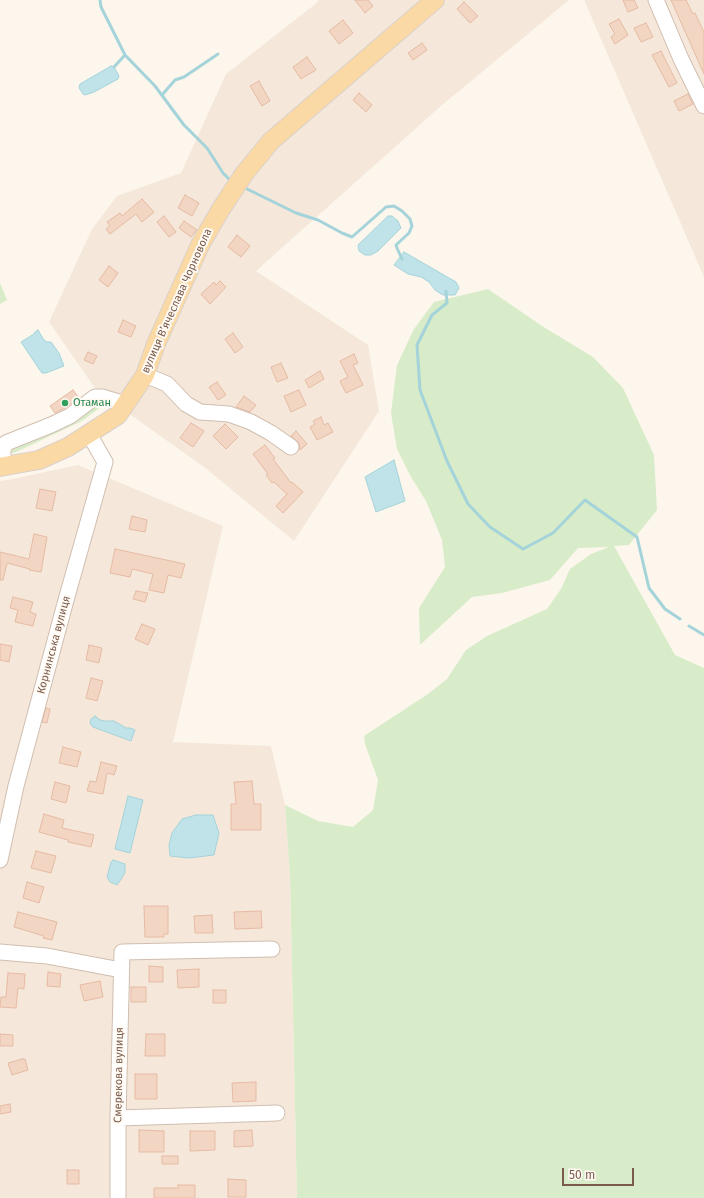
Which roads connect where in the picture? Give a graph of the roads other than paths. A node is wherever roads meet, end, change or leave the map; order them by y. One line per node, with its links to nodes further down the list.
1 (435, 0): 4 (main road, вулиця Вʼячеслава Чорновола)
2 (656, 0): 3 (street)
3 (704, 106)
4 (145, 375): 5 (main road, вулиця Вʼячеслава Чорновола); 7 (street)
5 (125, 404): 6 (main road, вулиця Вʼячеслава Чорновола); 8 (street)
6 (89, 434): 8 (main road, вулиця Вʼячеслава Чорновола); 9 (street, Корнинська вулиця)
7 (291, 447)
8 (2, 467)
9 (0, 860)
10 (272, 949): 12 (street, Смерекова вулиця)
11 (0, 952): 12 (street)
12 (121, 970): 14 (street, Смерекова вулиця)
13 (277, 1113): 14 (street)
14 (118, 1118): 15 (street, Смерекова вулиця)
15 (118, 1198)

